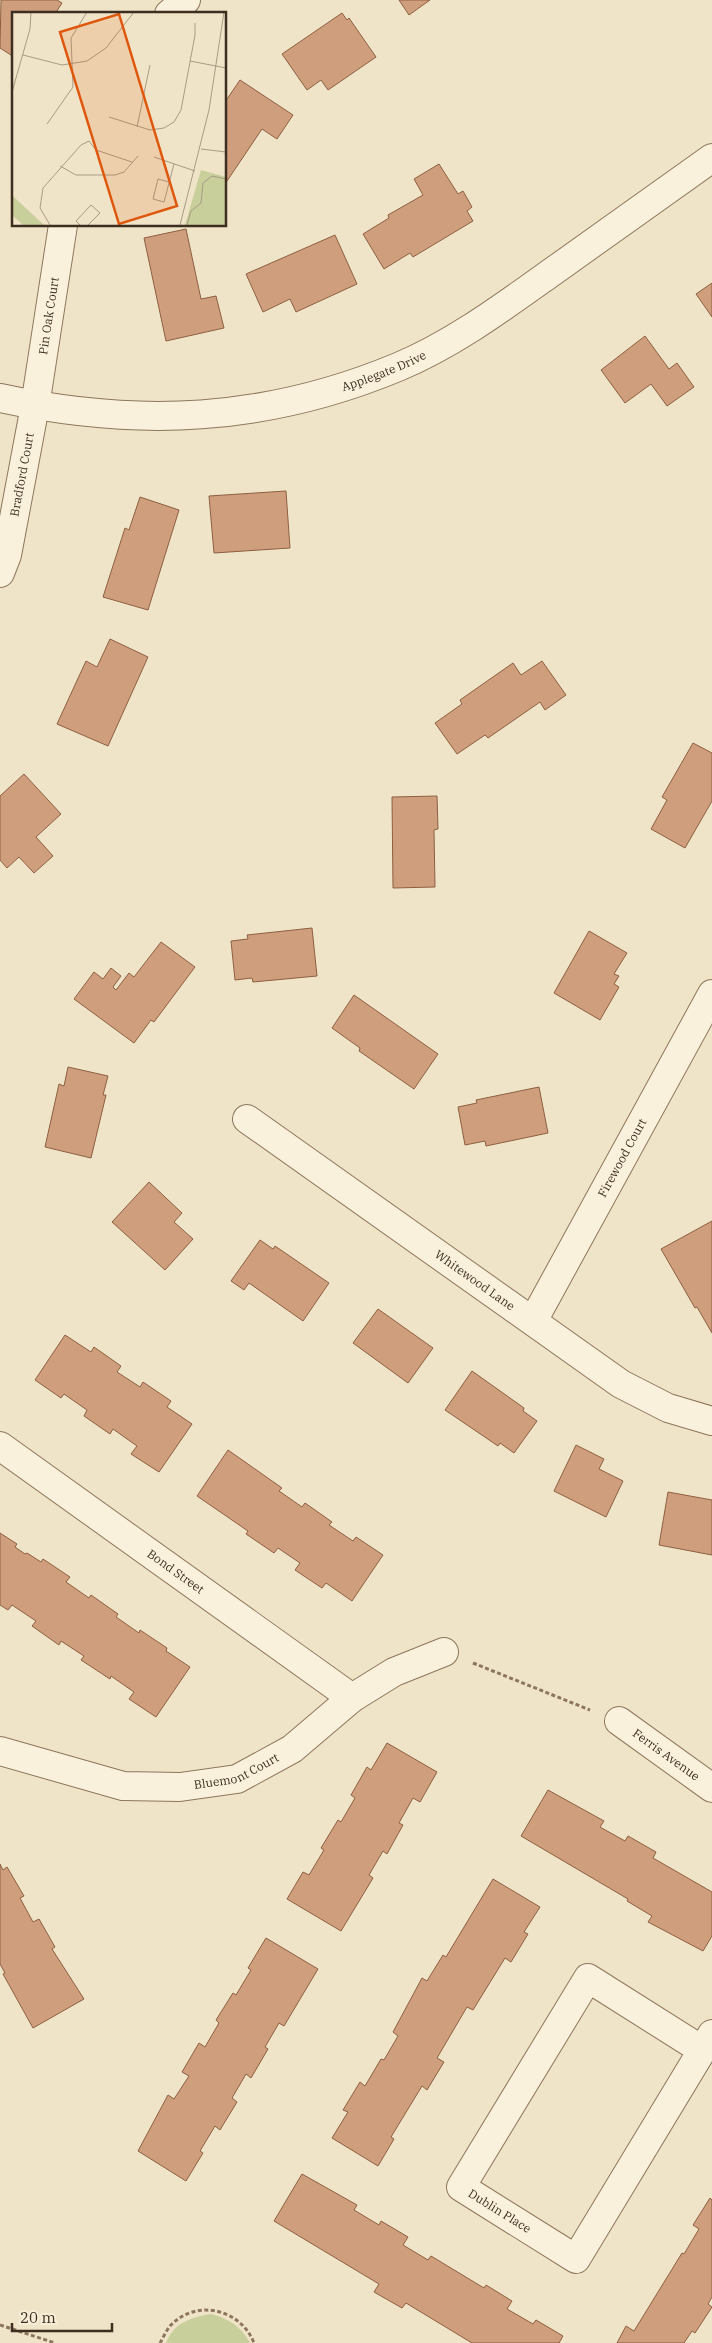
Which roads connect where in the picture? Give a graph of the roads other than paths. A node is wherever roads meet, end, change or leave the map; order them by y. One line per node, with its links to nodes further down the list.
1 (186, 0): 2 (street)
2 (171, 12)
3 (712, 158): 6 (street, Applegate Drive)
4 (63, 226): 6 (street, Pin Oak Court)
5 (0, 398): 6 (street, Applegate Drive)
6 (35, 406): 7 (street, Bradford Court)
7 (0, 573)
8 (712, 994): 10 (street, Firewood Court)
9 (247, 1119): 10 (street, Whitewood Lane)
10 (533, 1321): 11 (street, Whitewood Lane)
11 (712, 1421)
12 (0, 1446): 14 (street, Bond Street)
13 (444, 1652): 14 (street, Bluemont Court)
14 (352, 1698): 16 (street, Bluemont Court)
15 (619, 1721): 17 (street, Ferris Avenue)
16 (0, 1751)
17 (712, 1788)
18 (707, 2042): 18 (street, Dublin Place)

